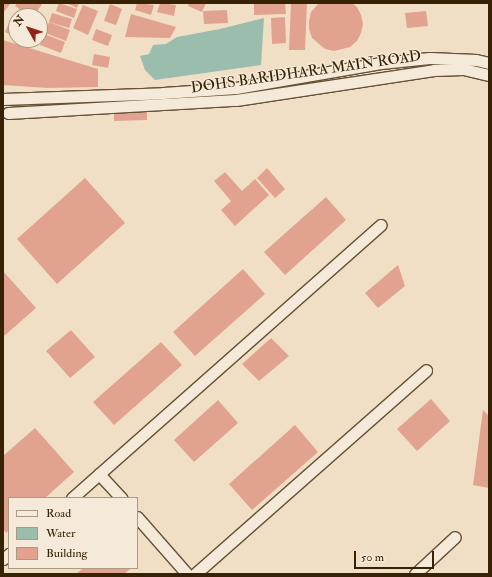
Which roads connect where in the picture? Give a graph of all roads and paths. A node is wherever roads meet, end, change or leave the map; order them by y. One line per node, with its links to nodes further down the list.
1 (489, 63): 3 (street, DOHS BARIDHARA MAIN ROAD)
2 (489, 75): 4 (street, DOHS BARIDHARA MAIN ROAD)
3 (5, 100): 4 (street)
4 (5, 114)
5 (381, 225): 7 (street)
6 (426, 370): 13 (street)
7 (99, 474): 8 (street); 9 (street)
8 (73, 497)
9 (120, 497)
10 (138, 518): 12 (street)
11 (455, 536): 14 (street)
12 (187, 574)
13 (195, 574)
14 (415, 574)

